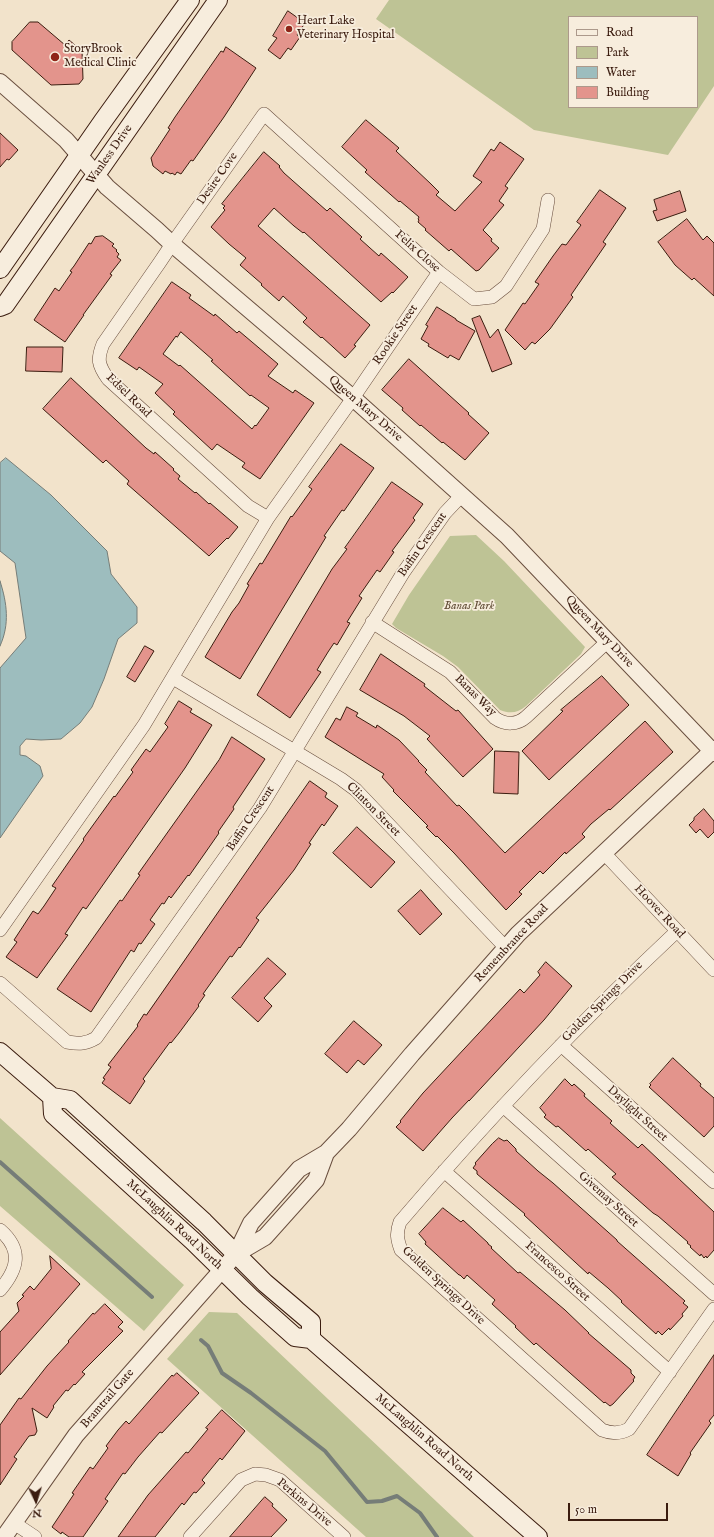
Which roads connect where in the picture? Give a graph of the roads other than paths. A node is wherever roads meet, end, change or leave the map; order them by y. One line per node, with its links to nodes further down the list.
1 (190, 0): 5 (main road, Wanless Drive)
2 (218, 0): 6 (main road, Wanless Drive)
3 (0, 82): 5 (street, Queen Mary Drive)
4 (264, 114): 8 (street, Desire Cove); 10 (street, Felix Close)
5 (79, 155): 6 (street, Queen Mary Drive); 9 (main road, Wanless Drive)
6 (96, 175): 8 (street, Queen Mary Drive); 11 (main road, Wanless Drive)
7 (548, 200): 10 (street, Felix Close)
8 (172, 244): 12 (street, Queen Mary Drive); 14 (street, Edsel Road)
9 (0, 269)
10 (439, 272): 12 (street, Rookie Street)
11 (0, 307)
12 (353, 398): 13 (street, Queen Mary Drive); 14 (street)
13 (462, 495): 15 (street, Baffin Crescent); 16 (street, Queen Mary Drive)
14 (268, 518): 17 (street)
15 (372, 622): 16 (street, Banas Way); 18 (street, Baffin Crescent)
16 (608, 641): 19 (street, Queen Mary Drive)
17 (173, 678): 18 (street, Clinton Street); 21 (street)
18 (294, 751): 23 (street, Clinton Street); 25 (street, Baffin Crescent)
19 (713, 751): 20 (street, Remembrance Road)
20 (604, 853): 22 (street, Hoover Road); 23 (street, Remembrance Road)
21 (0, 930)
22 (677, 931): 24 (street, Hoover Road); 26 (street, Golden Springs Drive)
23 (506, 948): 33 (street, Remembrance Road)
24 (714, 970)
25 (0, 983)
26 (561, 1045): 29 (street, Golden Springs Drive); 31 (street, Daylight Street)
27 (0, 1052): 28 (main road, McLaughlin Road North)
28 (52, 1097): 33 (main road, McLaughlin Road North); 34 (main road, McLaughlin Road North)
29 (503, 1106): 30 (street, Golden Springs Drive); 36 (street, Givemay Street)
30 (444, 1171): 39 (street, Francesco Street); 39 (street, Golden Springs Drive)
31 (714, 1182)
32 (0, 1230): 35 (street)
33 (236, 1254): 34 (street, Bramtrail Gate); 38 (main road, McLaughlin Road North)
34 (222, 1270): 38 (main road, McLaughlin Road North); 40 (street, Bramtrail Gate)
35 (0, 1290)
36 (714, 1294)
37 (714, 1308): 39 (street, Golden Springs Drive)
38 (311, 1339): 45 (main road, McLaughlin Road North)
39 (670, 1372)
40 (14, 1523): 41 (street, Bramtrail Gate); 42 (street)
41 (4, 1537)
42 (35, 1537)
43 (190, 1537): 44 (street, Perkins Drive)
44 (344, 1537)
45 (538, 1537)

